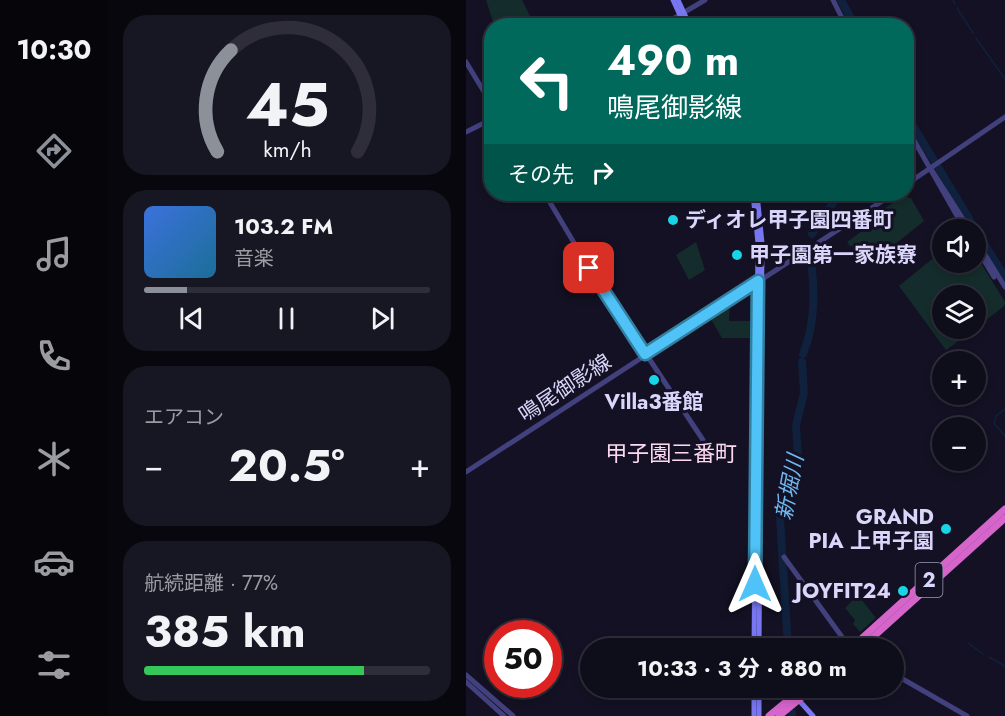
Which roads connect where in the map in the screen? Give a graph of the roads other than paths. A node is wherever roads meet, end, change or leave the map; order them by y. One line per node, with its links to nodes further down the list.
1 (673, 0): 5 (main road)
2 (678, 0): 5 (main road)
3 (704, 0): 5 (street)
4 (833, 0): 9 (street)
5 (682, 13): 6 (street); 7 (main road); 8 (main road)
6 (674, 18)
7 (683, 18)
8 (685, 18)
9 (842, 18)
10 (466, 62): 11 (street)
11 (484, 92)
12 (1004, 117): 16 (street)
13 (484, 123): 14 (street)
14 (466, 132)
15 (914, 138): 16 (street)
16 (935, 166): 17 (street); 21 (street)
17 (914, 180)
18 (549, 201): 27 (street)
19 (756, 201): 24 (main road)
20 (882, 201): 24 (street, 鳴尾御影線)
21 (962, 219)
22 (986, 257): 25 (street)
23 (986, 264): 26 (street)
24 (760, 280): 27 (street, 鳴尾御影線); 33 (main road); 34 (main road)
25 (1004, 287)
26 (1004, 294)
27 (645, 354): 28 (street); 29 (street, 鳴尾御影線)
28 (703, 440)
29 (466, 472)
30 (1004, 509): 36 (highway, 2)
31 (1004, 518): 37 (highway, 2)
32 (784, 556): 35 (street)
33 (754, 638)
34 (759, 638)
35 (842, 638)
36 (861, 638)
37 (872, 638)
38 (466, 675): 47 (street)
39 (904, 680): 53 (street)
40 (466, 682): 46 (street)
41 (754, 698): 48 (main road)
42 (759, 698): 49 (main road)
43 (796, 698): 50 (highway)
44 (796, 698): 51 (highway)
45 (798, 698): 52 (main road)
46 (504, 716)
47 (513, 716)
48 (754, 716)
49 (759, 716)
50 (769, 716)
51 (778, 716)
52 (813, 716)
53 (967, 716)

